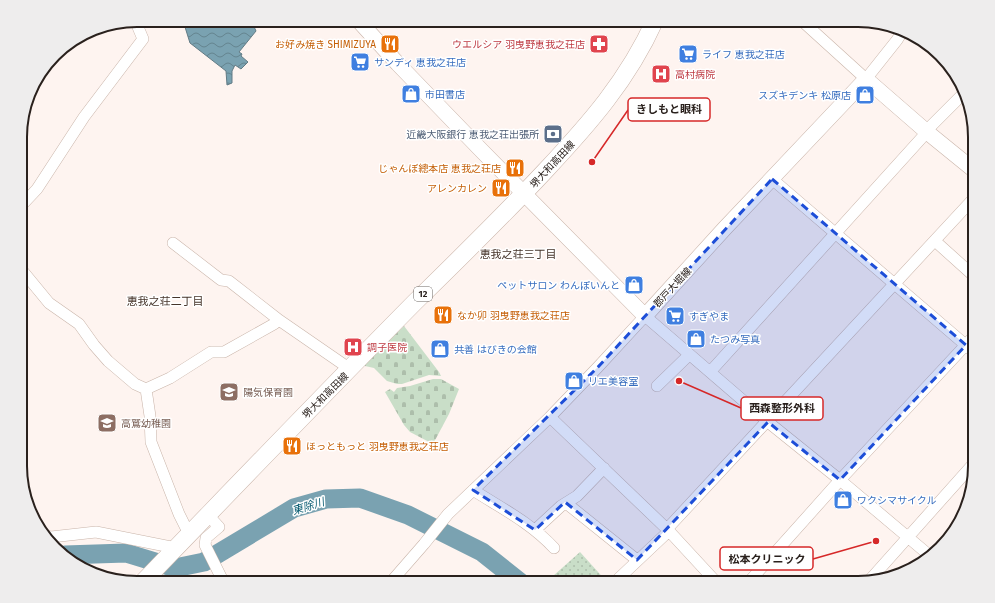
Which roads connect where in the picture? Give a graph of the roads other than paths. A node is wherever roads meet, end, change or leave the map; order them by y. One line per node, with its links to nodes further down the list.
1 (138, 27): 12 (street)
2 (364, 27): 11 (main road, 郡戸大堀線)
3 (649, 27): 11 (main road, 堺大和高田線 / 12)
4 (809, 27): 6 (street)
5 (900, 35): 6 (street)
6 (866, 79): 8 (main road); 10 (main road, 郡戸大堀線)
7 (960, 97): 8 (street)
8 (926, 132): 9 (main road); 14 (street)
9 (968, 165)
10 (772, 179): 14 (street); 20 (main road, 郡戸大堀線)
11 (525, 193): 20 (main road, 郡戸大堀線); 24 (main road, 堺大和高田線 / 12)
12 (27, 198)
13 (968, 205): 15 (street)
14 (835, 234): 19 (street); 25 (street)
15 (935, 241): 17 (street); 19 (street)
16 (173, 243): 21 (street)
17 (968, 272)
18 (27, 277): 27 (street)
19 (895, 284): 22 (street); 29 (street)
20 (645, 316): 23 (street); 28 (street)
21 (279, 320): 24 (street); 27 (street)
22 (966, 345): 32 (street)
23 (689, 355): 25 (street); 26 (street)
24 (350, 369): 35 (main road, 堺大和高田線 / 12)
25 (710, 372): 29 (street)
26 (657, 386)
27 (146, 389): 38 (street)
28 (550, 417): 30 (street); 33 (street)
29 (768, 422): 32 (street); 37 (street)
30 (604, 468): 34 (street); 37 (street)
31 (968, 470): 40 (street)
32 (840, 480): 40 (street); 51 (street)
33 (473, 490): 36 (street); 48 (street)
34 (566, 503): 36 (street); 44 (street)
35 (208, 514): 38 (main road, 堺大和高田線 / 12); 47 (street)
36 (535, 530): 41 (street)
37 (668, 530): 44 (street); 50 (street)
38 (190, 534): 42 (main road, 堺大和高田線 / 12)
39 (53, 537): 42 (street)
40 (908, 537): 43 (street); 45 (street)
41 (554, 548)
42 (173, 551): 46 (main road, 堺大和高田線 / 12)
43 (925, 553)
44 (638, 560): 49 (street)
45 (874, 575)
46 (149, 576)
47 (220, 576)
48 (396, 576)
49 (621, 576)
50 (711, 576)
51 (756, 576)

